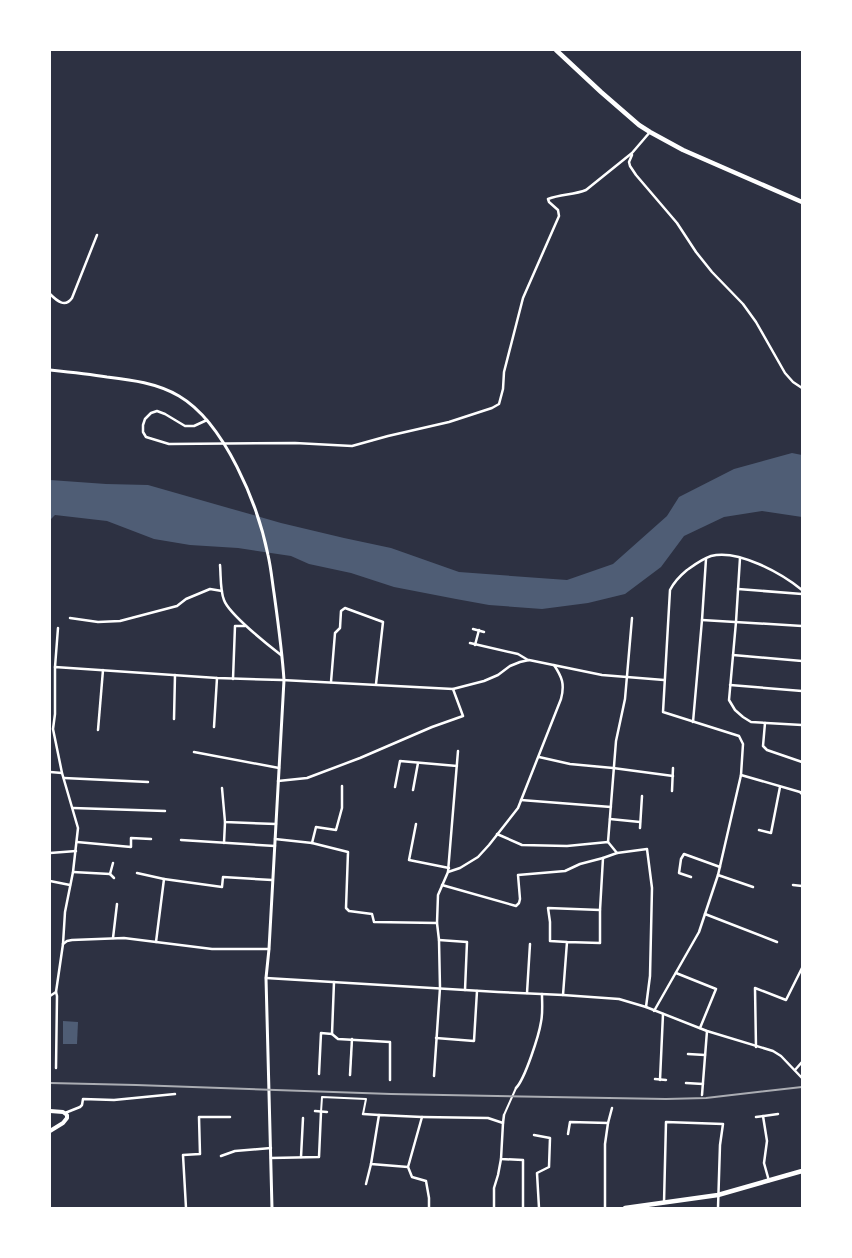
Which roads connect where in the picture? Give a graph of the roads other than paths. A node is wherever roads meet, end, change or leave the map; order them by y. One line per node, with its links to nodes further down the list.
1 (556, 50): 2 (main road)
2 (650, 132): 3 (street); 4 (main road)
3 (632, 153): 8 (street); 9 (street)
4 (802, 202)
5 (97, 235): 6 (street)
6 (50, 294)
7 (50, 370): 9 (street)
8 (802, 388)
9 (207, 420): 32 (street)
10 (706, 558): 11 (street); 19 (street); 43 (street)
11 (740, 558): 13 (street); 15 (street)
12 (220, 565): 14 (street)
13 (738, 589): 16 (street); 20 (street)
14 (222, 590): 17 (street); 21 (street)
15 (802, 590)
16 (802, 594)
17 (70, 618)
18 (632, 618): 39 (street)
19 (702, 620): 20 (street); 52 (street)
20 (736, 622): 22 (street); 31 (street)
21 (247, 626): 32 (street); 41 (street)
22 (802, 626)
23 (58, 628): 30 (street)
24 (473, 629): 25 (street)
25 (479, 630): 26 (street); 28 (street)
26 (484, 632)
27 (470, 643): 28 (street)
28 (476, 645): 33 (street)
29 (50, 649): 30 (street)
30 (56, 650): 36 (street)
31 (733, 654): 34 (street); 46 (street)
32 (282, 656): 42 (street)
33 (529, 660): 35 (street); 47 (street)
34 (802, 661)
35 (554, 665): 39 (street); 59 (street)
36 (55, 667): 37 (street); 49 (street)
37 (103, 670): 38 (street); 56 (street)
38 (175, 675): 40 (street); 51 (street)
39 (626, 677): 43 (street); 64 (street)
40 (217, 678): 41 (street); 55 (street)
41 (233, 679): 42 (street)
42 (284, 680): 44 (street); 63 (street)
43 (664, 680): 52 (street)
44 (332, 682): 45 (street); 45 (street)
45 (376, 684): 47 (street)
46 (730, 685): 50 (street); 53 (street)
47 (453, 689): 72 (street)
48 (50, 692): 49 (street)
49 (55, 692): 67 (street)
50 (802, 692)
51 (174, 720)
52 (693, 722): 68 (street)
53 (765, 723): 54 (street); 60 (street)
54 (802, 725)
55 (214, 727)
56 (98, 730)
57 (458, 750): 62 (street)
58 (194, 752): 63 (street)
59 (539, 757): 64 (street); 81 (street)
60 (802, 762)
61 (418, 763): 62 (street); 74 (street); 77 (street)
62 (457, 766): 107 (street)
63 (278, 768): 72 (street)
64 (613, 768): 69 (street); 82 (street)
65 (673, 768): 69 (street)
66 (50, 772): 67 (street)
67 (62, 772): 70 (street)
68 (741, 775): 75 (street); 106 (street)
69 (672, 776): 78 (street)
70 (64, 778): 71 (street); 83 (street)
71 (148, 782)
72 (278, 782): 88 (street)
73 (342, 786): 99 (street)
74 (395, 787)
75 (780, 787): 79 (street); 91 (street)
76 (222, 788): 86 (street)
77 (413, 790)
78 (672, 791)
79 (802, 794)
80 (642, 796): 87 (street)
81 (521, 800): 82 (street); 92 (street)
82 (611, 806): 85 (street)
83 (73, 808): 84 (street); 96 (street)
84 (165, 812)
85 (610, 819): 87 (street); 97 (street)
86 (225, 822): 88 (street); 98 (street)
87 (640, 822): 90 (street)
88 (276, 824): 94 (street)
89 (416, 824): 107 (street)
90 (640, 828)
91 (759, 830)
92 (497, 834): 97 (street); 107 (street)
93 (151, 839): 96 (street)
94 (275, 839): 99 (street); 100 (street)
95 (181, 840): 98 (street)
96 (77, 842): 101 (street)
97 (608, 842): 103 (street)
98 (224, 843): 100 (street)
99 (312, 843): 125 (street)
100 (275, 846): 115 (street)
101 (76, 850): 102 (street); 108 (street)
102 (50, 853)
103 (617, 853): 104 (street); 146 (street)
104 (602, 858): 118 (street); 123 (street)
105 (113, 863): 110 (street)
106 (720, 867): 111 (street); 112 (street)
107 (448, 870): 118 (street)
108 (73, 872): 110 (street); 117 (street)
109 (137, 873): 114 (street)
110 (110, 874): 113 (street)
111 (718, 875): 121 (street); 124 (street)
112 (690, 877)
113 (114, 878)
114 (164, 879): 115 (street); 128 (street)
115 (272, 880): 133 (street)
116 (50, 881): 117 (street)
117 (70, 885): 131 (street)
118 (442, 885): 125 (street)
119 (793, 885): 120 (street)
120 (802, 886)
121 (753, 887)
122 (117, 904): 126 (street)
123 (600, 910): 129 (street); 129 (street)
124 (705, 914): 130 (street); 135 (street)
125 (437, 923): 127 (street)
126 (113, 938): 128 (street); 131 (street)
127 (439, 940): 138 (street); 139 (street)
128 (156, 942): 133 (street)
129 (567, 942): 144 (street)
130 (777, 942)
131 (63, 944): 141 (street)
132 (530, 944): 142 (street)
133 (269, 949): 136 (street)
134 (802, 968): 154 (street)
135 (676, 973): 147 (street); 149 (street)
136 (266, 978): 137 (street); 193 (street)
137 (334, 982): 138 (street); 151 (street)
138 (440, 988): 139 (street); 152 (street)
139 (465, 990): 140 (street)
140 (477, 991): 142 (street); 152 (street)
141 (56, 992): 145 (street); 158 (street)
142 (526, 994): 143 (street)
143 (542, 994): 144 (street); 170 (street)
144 (564, 994): 146 (street)
145 (50, 996)
146 (646, 1007): 147 (street)
147 (654, 1011): 148 (street)
148 (663, 1014): 149 (street); 166 (street)
149 (700, 1028): 150 (street)
150 (707, 1031): 154 (street); 156 (street)
151 (332, 1034): 153 (street); 160 (street)
152 (436, 1038): 162 (street)
153 (352, 1039): 161 (street); 165 (street)
154 (756, 1047): 159 (street)
155 (688, 1054): 156 (street)
156 (705, 1055): 169 (street)
157 (802, 1062): 159 (street)
158 (56, 1068)
159 (795, 1070): 163 (street)
160 (319, 1074)
161 (350, 1075)
162 (434, 1076)
163 (802, 1078)
164 (655, 1079): 166 (street)
165 (390, 1080)
166 (660, 1080): 167 (street)
167 (666, 1080)
168 (686, 1082): 169 (street)
169 (703, 1084): 172 (street)
170 (516, 1088): 182 (street)
171 (175, 1094): 178 (street)
172 (702, 1095)
173 (612, 1108): 189 (street)
174 (50, 1111): 178 (main road)
175 (315, 1112): 176 (street)
176 (321, 1112): 177 (street); 179 (street); 195 (street)
177 (327, 1112)
178 (65, 1114): 190 (main road)
179 (363, 1114): 181 (street)
180 (778, 1114): 183 (street)
181 (380, 1115): 185 (street); 198 (street)
182 (504, 1115): 188 (street)
183 (764, 1116): 186 (street); 201 (street)
184 (230, 1117): 205 (street)
185 (422, 1117): 188 (street); 199 (street)
186 (756, 1117)
187 (303, 1118): 195 (street)
188 (503, 1123): 197 (street)
189 (608, 1123): 191 (street); 211 (street)
190 (50, 1131)
191 (568, 1134)
192 (534, 1135): 210 (street)
193 (271, 1148): 194 (street); 196 (street)
194 (222, 1156)
195 (301, 1157): 196 (street)
196 (271, 1158): 206 (street)
197 (501, 1159): 208 (street); 209 (street)
198 (371, 1164): 199 (street); 202 (street)
199 (408, 1168): 207 (street)
200 (802, 1172): 201 (main road)
201 (770, 1181): 203 (main road)
202 (366, 1184)
203 (718, 1195): 204 (main road); 204 (street); 213 (street)
204 (664, 1203): 212 (main road)
205 (186, 1208)
206 (272, 1208)
207 (430, 1208)
208 (494, 1208)
209 (523, 1208)
210 (539, 1208)
211 (605, 1208)
212 (625, 1208)
213 (718, 1208)

